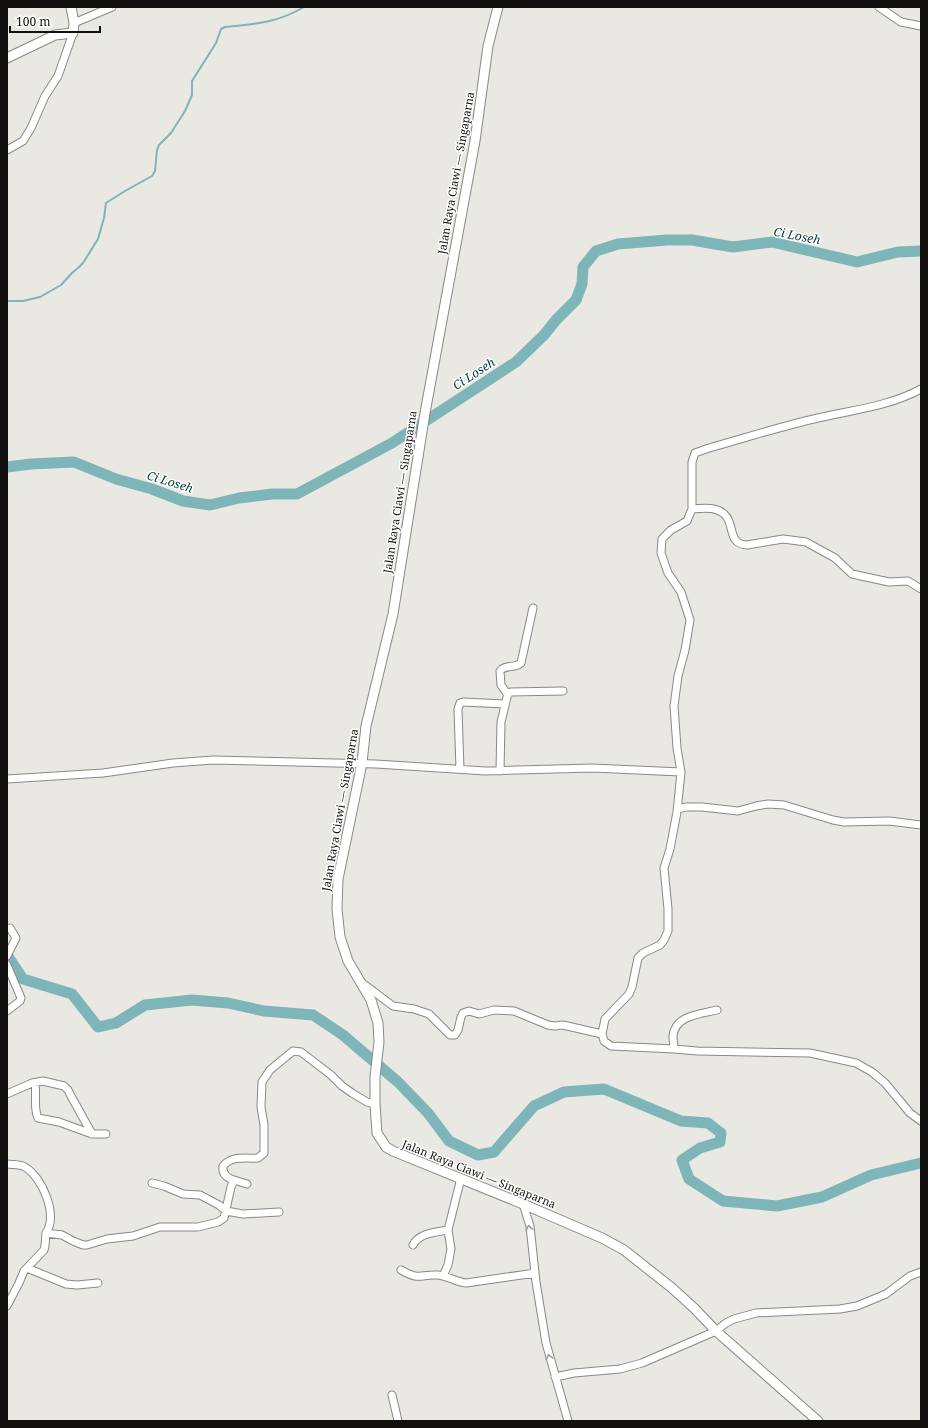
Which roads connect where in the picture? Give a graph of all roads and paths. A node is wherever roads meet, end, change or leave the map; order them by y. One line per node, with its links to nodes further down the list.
1 (71, 7): 5 (main road)
2 (112, 7): 5 (street)
3 (498, 7): 17 (main road, Jalan Raya Ciawi — Singaparna)
4 (879, 7): 6 (street)
5 (74, 23): 7 (main road)
6 (921, 26)
7 (73, 33): 8 (main road); 9 (street)
8 (7, 58)
9 (7, 150)
10 (921, 389): 11 (street)
11 (692, 509): 12 (street); 20 (street)
12 (921, 589)
13 (533, 608): 15 (street)
14 (563, 691): 15 (street)
15 (508, 694): 16 (street)
16 (505, 704): 18 (street); 19 (street)
17 (362, 764): 18 (street); 21 (street); 27 (main road, Jalan Raya Ciawi — Singaparna)
18 (460, 769): 19 (street)
19 (500, 771): 20 (street)
20 (681, 772): 22 (street)
21 (7, 779)
22 (678, 809): 23 (street); 30 (street)
23 (921, 825)
24 (10, 928): 25 (street)
25 (8, 954)
26 (7, 965): 29 (street)
27 (357, 977): 30 (street); 34 (main road, Jalan Raya Ciawi — Singaparna)
28 (717, 1010): 31 (street)
29 (7, 1011)
30 (602, 1034): 31 (street)
31 (674, 1049): 35 (street)
32 (34, 1083): 33 (street); 36 (street); 36 (street)
33 (7, 1094)
34 (374, 1104): 39 (main road, Jalan Raya Ciawi — Singaparna); 40 (street)
35 (921, 1121)
36 (92, 1134): 37 (street)
37 (106, 1134)
38 (7, 1164): 47 (street)
39 (461, 1178): 43 (main road, Jalan Raya Ciawi — Singaparna); 46 (street)
40 (234, 1180): 42 (street); 44 (street)
41 (152, 1183): 44 (street)
42 (247, 1184)
43 (523, 1204): 52 (street, one-way to 43); 56 (main road, Jalan Raya Ciawi — Singaparna)
44 (226, 1211): 45 (street); 47 (street)
45 (279, 1212)
46 (448, 1230): 48 (street); 53 (street)
47 (46, 1233): 49 (street)
48 (413, 1245)
49 (27, 1268): 54 (street); 55 (street)
50 (401, 1270): 53 (street)
51 (921, 1272): 56 (street)
52 (535, 1273): 53 (street); 57 (street, one-way to 52)
53 (443, 1276)
54 (98, 1283)
55 (7, 1306)
56 (716, 1331): 57 (street); 61 (main road, Jalan Raya Ciawi — Singaparna)
57 (555, 1377): 60 (street)
58 (392, 1395): 59 (street)
59 (398, 1421)
60 (568, 1421)
61 (818, 1421)

